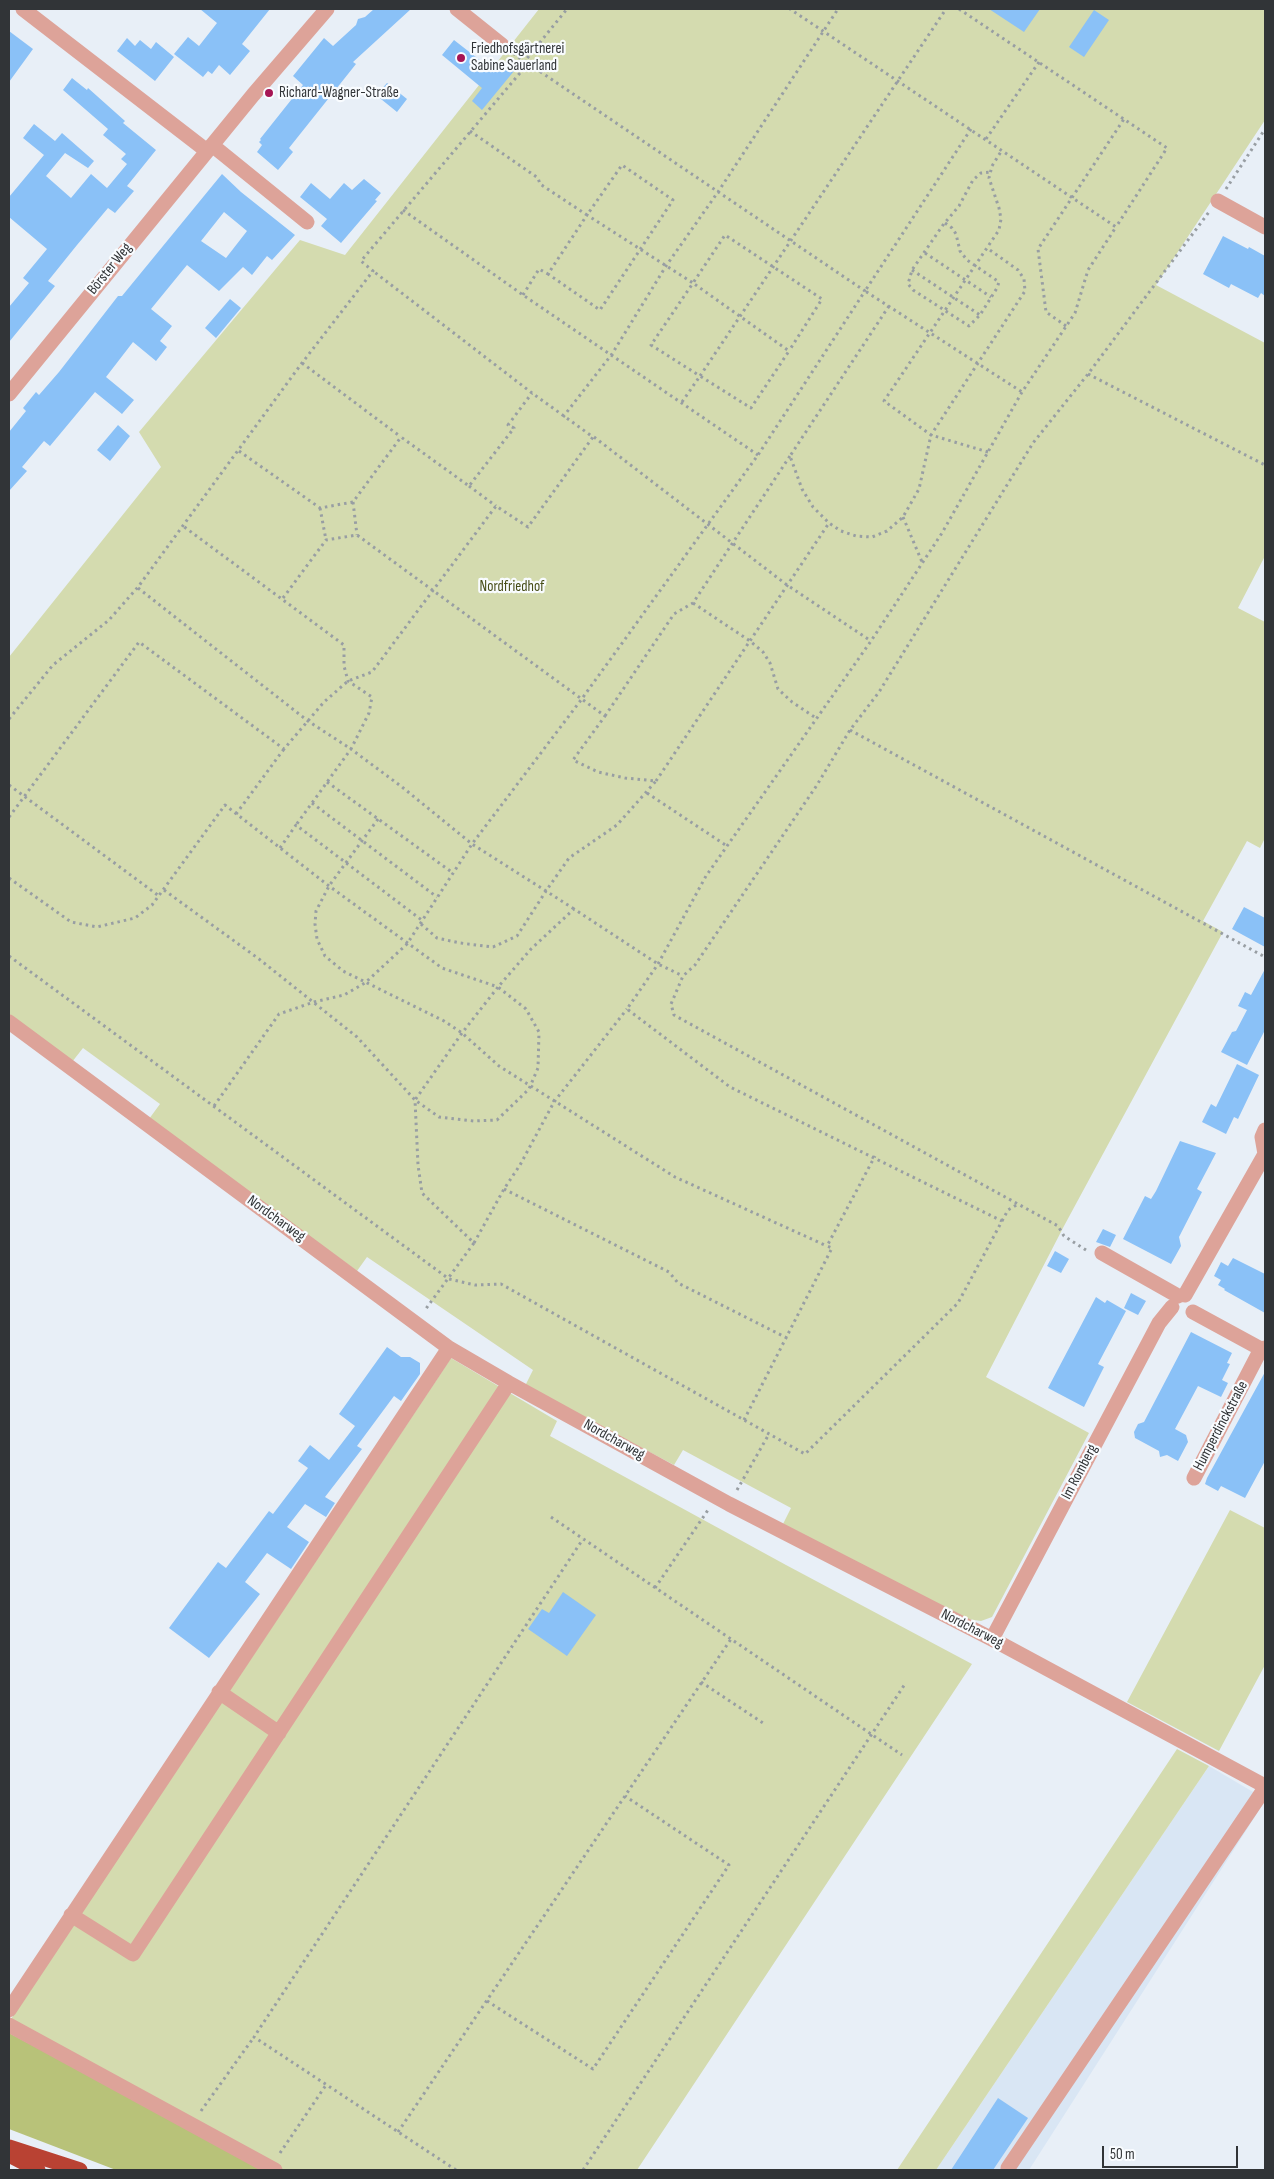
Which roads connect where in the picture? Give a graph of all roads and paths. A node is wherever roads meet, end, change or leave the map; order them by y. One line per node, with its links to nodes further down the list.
1 (23, 9): 19 (street)
2 (328, 9): 19 (street, Börster Weg)
3 (457, 9): 10 (street)
4 (567, 9): 11 (path)
5 (790, 9): 9 (path)
6 (838, 9): 9 (path)
7 (946, 9): 13 (path)
8 (959, 9): 12 (path)
9 (824, 31): 13 (path); 22 (path)
10 (502, 46)
11 (524, 62): 17 (path); 22 (path)
12 (1039, 62): 14 (path); 18 (path)
13 (899, 80): 15 (path); 31 (path)
14 (1124, 119): 23 (path); 29 (path)
15 (971, 129): 18 (path); 43 (path)
16 (1265, 129): 24 (path)
17 (470, 131): 25 (path); 26 (path)
18 (986, 139): 20 (path)
19 (209, 148): 27 (street); 61 (street, Börster Weg)
20 (1002, 150): 21 (path); 23 (path)
21 (991, 172): 28 (path); 32 (path)
22 (718, 192): 31 (path); 36 (path)
23 (1073, 198): 29 (path); 51 (path)
24 (1218, 201): 30 (street); 57 (path)
25 (403, 210): 38 (path); 44 (path)
26 (587, 215): 33 (path); 33 (path); 40 (path)
27 (306, 222)
28 (945, 223): 34 (path); 35 (path)
29 (1116, 227): 51 (path)
30 (1265, 227)
31 (790, 242): 37 (path); 43 (path)
32 (987, 248): 35 (path); 56 (path)
33 (640, 249): 36 (path); 40 (path)
34 (925, 253): 39 (path); 41 (path)
35 (975, 265): 41 (path); 45 (path)
36 (666, 266): 42 (path); 54 (path)
37 (773, 266): 42 (path); 50 (path); 53 (path)
38 (373, 270): 55 (path); 60 (path)
39 (912, 270): 46 (path); 48 (path)
40 (548, 274): 44 (path)
41 (966, 279): 45 (path); 46 (path)
42 (693, 284): 50 (path); 58 (path)
43 (865, 291): 47 (path); 69 (path)
44 (523, 295): 54 (path)
45 (991, 297): 49 (path)
46 (953, 298): 48 (path); 49 (path)
47 (889, 306): 52 (path); 70 (path)
48 (945, 311): 49 (path); 52 (path)
49 (980, 315)
50 (739, 317): 53 (path); 58 (path)
51 (1066, 326): 59 (path)
52 (931, 333): 56 (path); 64 (path)
53 (789, 351): 58 (path)
54 (612, 354): 62 (path); 63 (path)
55 (302, 363): 65 (path); 67 (path)
56 (977, 363): 59 (path); 64 (path)
57 (1088, 374): 71 (path); 97 (path)
58 (700, 376): 62 (path)
59 (1022, 392): 68 (path)
60 (532, 393): 63 (path); 72 (path)
61 (9, 394)
62 (682, 402): 69 (path)
63 (564, 417): 66 (path)
64 (931, 434): 68 (path); 76 (path)
65 (401, 437): 72 (path); 73 (path)
66 (593, 437): 74 (path); 78 (path)
67 (239, 451): 75 (path); 79 (path)
68 (988, 452): 83 (path)
69 (758, 455): 78 (path)
70 (790, 456): 77 (path); 82 (path)
71 (1265, 465)
72 (468, 486): 74 (path)
73 (354, 502): 75 (path); 80 (path)
74 (496, 506): 86 (path)
75 (320, 508): 81 (path)
76 (903, 517): 77 (path); 83 (path)
77 (829, 523): 84 (path)
78 (708, 525): 82 (path); 92 (path)
79 (183, 526): 85 (path); 87 (path)
80 (357, 535): 81 (path); 86 (path)
81 (326, 540): 87 (path)
82 (732, 543): 84 (path); 88 (path)
83 (922, 563): 90 (path)
84 (787, 585): 89 (path); 90 (path)
85 (138, 587): 95 (path); 96 (path)
86 (434, 592): 91 (path); 92 (path)
87 (283, 598): 91 (path)
88 (693, 603): 89 (path); 93 (path)
89 (750, 641): 94 (path); 100 (path)
90 (871, 641): 94 (path)
91 (348, 681): 96 (path); 99 (path)
92 (581, 700): 93 (path); 111 (path)
93 (605, 716): 100 (path)
94 (816, 718): 112 (path)
95 (9, 719)
96 (308, 720): 98 (path); 99 (path)
97 (850, 730): 126 (path); 128 (path)
98 (284, 749): 104 (path); 106 (path)
99 (351, 749): 101 (path); 111 (path)
100 (656, 781): 103 (path)
101 (326, 782): 105 (path); 108 (path)
102 (9, 785): 104 (path)
103 (647, 793): 112 (path); 119 (path)
104 (24, 796): 107 (path); 120 (path)
105 (312, 803): 109 (path); 110 (path)
106 (236, 814): 113 (path); 118 (path)
107 (9, 817)
108 (378, 820): 110 (path); 115 (path)
109 (296, 825): 113 (path); 114 (path)
110 (363, 842): 114 (path); 121 (path)
111 (472, 844): 115 (path); 119 (path)
112 (727, 846): 127 (path)
113 (280, 848): 117 (path)
114 (348, 864): 117 (path); 123 (path)
115 (453, 873): 121 (path)
116 (9, 878): 120 (path)
117 (329, 886): 124 (path); 129 (path)
118 (164, 890): 120 (path); 131 (path)
119 (546, 891): 122 (path); 123 (path)
120 (160, 896)
121 (437, 897): 123 (path)
122 (574, 909): 127 (path); 130 (path)
123 (422, 923): 124 (path)
124 (407, 944): 129 (path); 130 (path)
125 (9, 956): 138 (path)
126 (1265, 957)
127 (658, 964): 128 (path); 132 (path)
128 (683, 976): 143 (path)
129 (365, 983): 131 (path); 134 (path)
130 (498, 987): 134 (path); 135 (path)
131 (314, 1002): 136 (path); 138 (path)
132 (627, 1009): 137 (path); 141 (path)
133 (9, 1022): 150 (street, Nordcharweg)
134 (462, 1033): 135 (path); 136 (path)
135 (530, 1086): 136 (path); 137 (path)
136 (415, 1100): 145 (path)
137 (554, 1102): 142 (path); 146 (path)
138 (214, 1106): 148 (path)
139 (1265, 1130): 140 (street, Im Romberg)
140 (1265, 1154): 149 (street, Im Romberg)
141 (875, 1156): 144 (path); 146 (path)
142 (504, 1190): 145 (path); 151 (path)
143 (1019, 1204): 144 (path); 147 (path)
144 (1002, 1221): 156 (path)
145 (474, 1243): 148 (path)
146 (827, 1246): 151 (path)
147 (1102, 1253): 149 (street)
148 (449, 1279): 150 (path); 155 (path)
149 (1179, 1299): 153 (street, Humperdinckstraße); 163 (street, Im Romberg)
150 (415, 1322): 152 (street, Nordcharweg)
151 (787, 1338): 155 (path)
152 (449, 1348): 154 (street, Nordcharweg); 166 (street)
153 (1263, 1349): 157 (street, Humperdinckstraße)
154 (509, 1383): 158 (street, Nordcharweg); 168 (street)
155 (744, 1420): 156 (path)
156 (769, 1434): 158 (path)
157 (1194, 1478)
158 (723, 1500): 161 (path); 163 (street, Nordcharweg)
159 (551, 1517): 160 (path)
160 (583, 1539): 161 (path); 177 (path)
161 (655, 1588): 162 (path)
162 (731, 1639): 164 (path); 169 (path)
163 (992, 1639): 171 (street, Nordcharweg)
164 (701, 1682): 167 (path); 172 (path)
165 (905, 1684): 169 (path)
166 (219, 1692): 168 (street); 173 (street)
167 (766, 1725)
168 (279, 1733): 173 (street)
169 (871, 1734): 170 (path); 189 (path)
170 (902, 1755)
171 (1265, 1787): 184 (street)
172 (625, 1796): 174 (path); 174 (path)
173 (72, 1916): 175 (street)
174 (487, 2001): 180 (path)
175 (9, 2010)
176 (9, 2025): 187 (street)
177 (254, 2037): 178 (path); 179 (path)
178 (326, 2084): 180 (path); 182 (path)
179 (201, 2111)
180 (398, 2132): 188 (path)
181 (9, 2147): 186 (highway)
182 (280, 2154)
183 (9, 2155): 185 (highway)
184 (1008, 2168)
185 (38, 2170)
186 (80, 2170)
187 (275, 2170)
188 (456, 2170)
189 (583, 2170)

